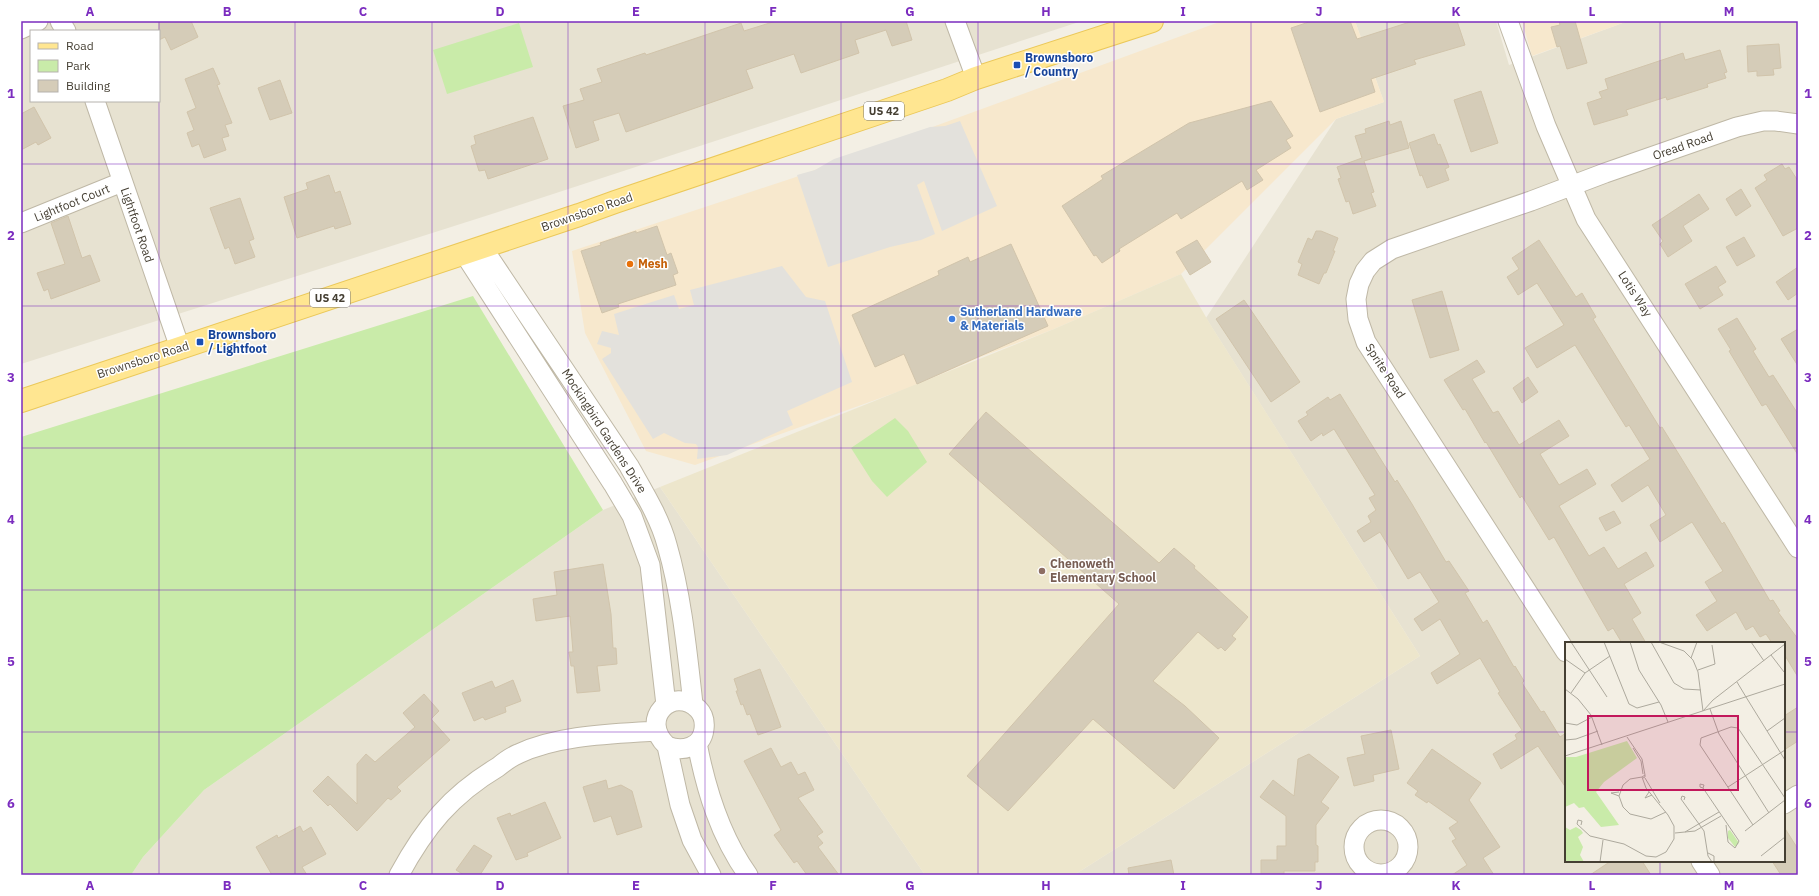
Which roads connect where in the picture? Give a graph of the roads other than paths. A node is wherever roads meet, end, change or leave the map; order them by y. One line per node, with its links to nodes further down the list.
1 (38, 21): 6 (street)
2 (60, 21): 7 (street)
3 (955, 21): 8 (street)
4 (1152, 21): 8 (main road, Brownsboro Road / US 42)
5 (1508, 21): 12 (street, Lotis Way)
6 (21, 29)
7 (65, 30)
8 (976, 78): 14 (main road, Brownsboro Road / US 42)
9 (95, 102): 11 (street, Lightfoot Road)
10 (1798, 124): 12 (street, Oread Road)
11 (122, 182): 13 (street, Lightfoot Court); 15 (street, Lightfoot Road)
12 (1572, 186): 17 (street, Lotis Way); 18 (street, Sprite Road)
13 (21, 223)
14 (473, 250): 15 (main road, Brownsboro Road / US 42); 19 (street, Mockingbird Gardens Drive); 20 (street, Mockingbird Gardens Drive)
15 (180, 348): 16 (main road, Brownsboro Road / US 42)
16 (21, 401)
17 (1798, 548)
18 (1565, 650)
19 (693, 704): 20 (street); 22 (street, Mockingbird Gardens Drive)
20 (666, 705): 21 (street)
21 (656, 731): 23 (street); 27 (street)
22 (697, 743): 23 (street); 29 (street)
23 (667, 746): 28 (street)
24 (1798, 795): 25 (street)
25 (1785, 803)
26 (1702, 862): 30 (street)
27 (399, 875)
28 (711, 875)
29 (748, 875)
30 (1710, 875)

